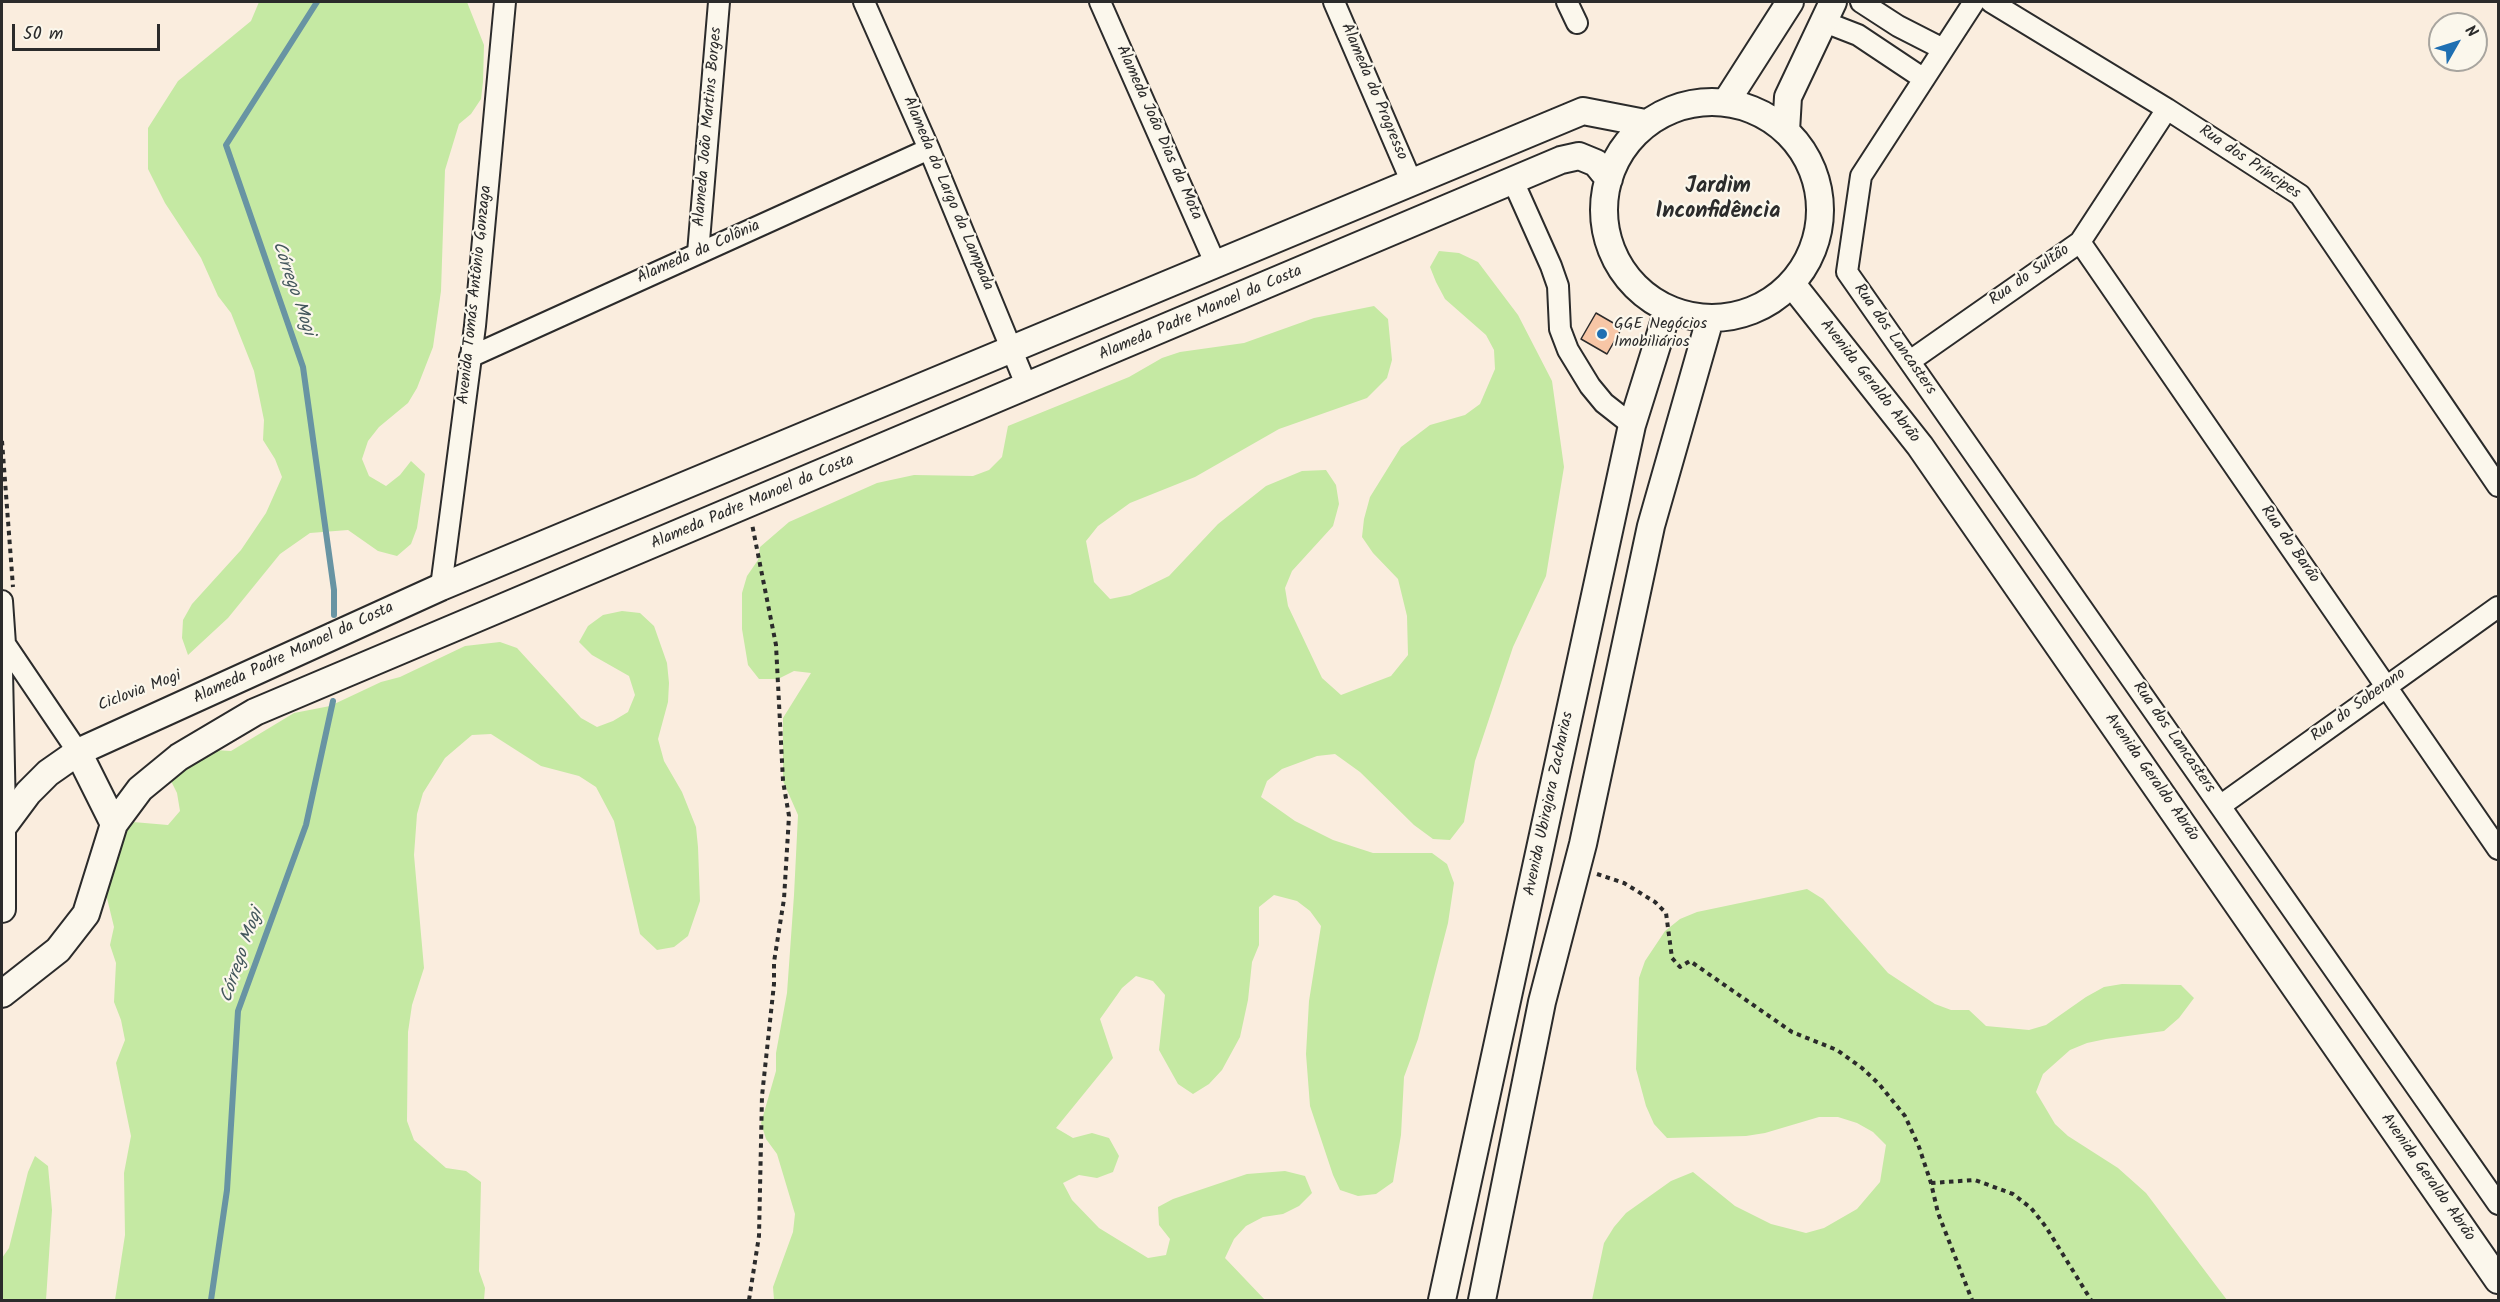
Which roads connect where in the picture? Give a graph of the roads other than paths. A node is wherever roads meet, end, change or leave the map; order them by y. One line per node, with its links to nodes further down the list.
1 (505, 2): 30 (street, Avenida Tomás Antônio Gonzaga)
2 (719, 2): 24 (street, Alameda João Martins Borges)
3 (864, 2): 19 (street, Alameda do Largo da Lampada)
4 (1100, 2): 25 (street, Alameda João Dias da Mota)
5 (1334, 2): 22 (street, Alameda do Progresso)
6 (1567, 2): 12 (street)
7 (1790, 2): 15 (main road)
8 (1861, 2): 13 (street)
9 (1974, 2): 13 (street)
10 (1991, 2): 16 (street, Rua dos Príncipes)
11 (1827, 11): 14 (street); 18 (main road)
12 (1577, 23)
13 (1943, 49): 14 (street)
14 (1924, 79): 31 (street, Rua dos Lancasters)
15 (1726, 102): 17 (main road); 18 (main road)
16 (2167, 109): 23 (street, Rua do Sultão); 34 (street, Rua dos Príncipes)
17 (1646, 123): 20 (main road); 22 (main road, Alameda Padre Manoel da Costa)
18 (1786, 131): 26 (main road)
19 (929, 149): 24 (street, Alameda da Colônia); 29 (street, Alameda do Largo da Lampada)
20 (1609, 179): 21 (main road, Alameda Padre Manoel da Costa); 27 (main road)
21 (1513, 181): 32 (main road, Alameda Padre Manoel da Costa); 33 (street)
22 (1412, 183): 25 (main road, Alameda Padre Manoel da Costa)
23 (2080, 242): 31 (street, Rua do Sultão); 39 (street, Rua do Barão)
24 (699, 253): 30 (street, Alameda da Colônia)
25 (1216, 265): 29 (main road, Alameda Padre Manoel da Costa)
26 (1792, 284): 28 (main road); 48 (main road, Avenida Geraldo Abrão)
27 (1668, 310): 28 (main road); 33 (main road, Avenida Ubirajara Zacharias)
28 (1710, 319): 50 (main road)
29 (1014, 350): 32 (street, Alameda do Largo da Lampada); 35 (main road, Alameda Padre Manoel da Costa)
30 (470, 357): 35 (street, Avenida Tomás Antônio Gonzaga)
31 (1910, 362): 41 (street, Rua dos Lancasters)
32 (1027, 387): 42 (main road, Alameda Padre Manoel da Costa)
33 (1632, 425): 49 (main road, Avenida Ubirajara Zacharias)
34 (2499, 486)
35 (441, 587): 40 (main road, Alameda Padre Manoel da Costa)
36 (8, 600): 38 (street)
37 (2499, 607): 39 (street, Rua do Soberano)
38 (5, 644): 40 (street); 43 (street)
39 (2387, 687): 41 (street, Rua do Soberano); 44 (street, Rua do Barão)
40 (78, 752): 42 (main road); 43 (main road, Alameda Padre Manoel da Costa)
41 (2220, 806): 47 (street, Rua dos Lancasters)
42 (114, 824): 46 (main road, Alameda Padre Manoel da Costa)
43 (2, 828): 45 (main road)
44 (2499, 849)
45 (2, 909)
46 (2, 994)
47 (2499, 1204)
48 (2499, 1280)
49 (1442, 1300)
50 (1482, 1300)

